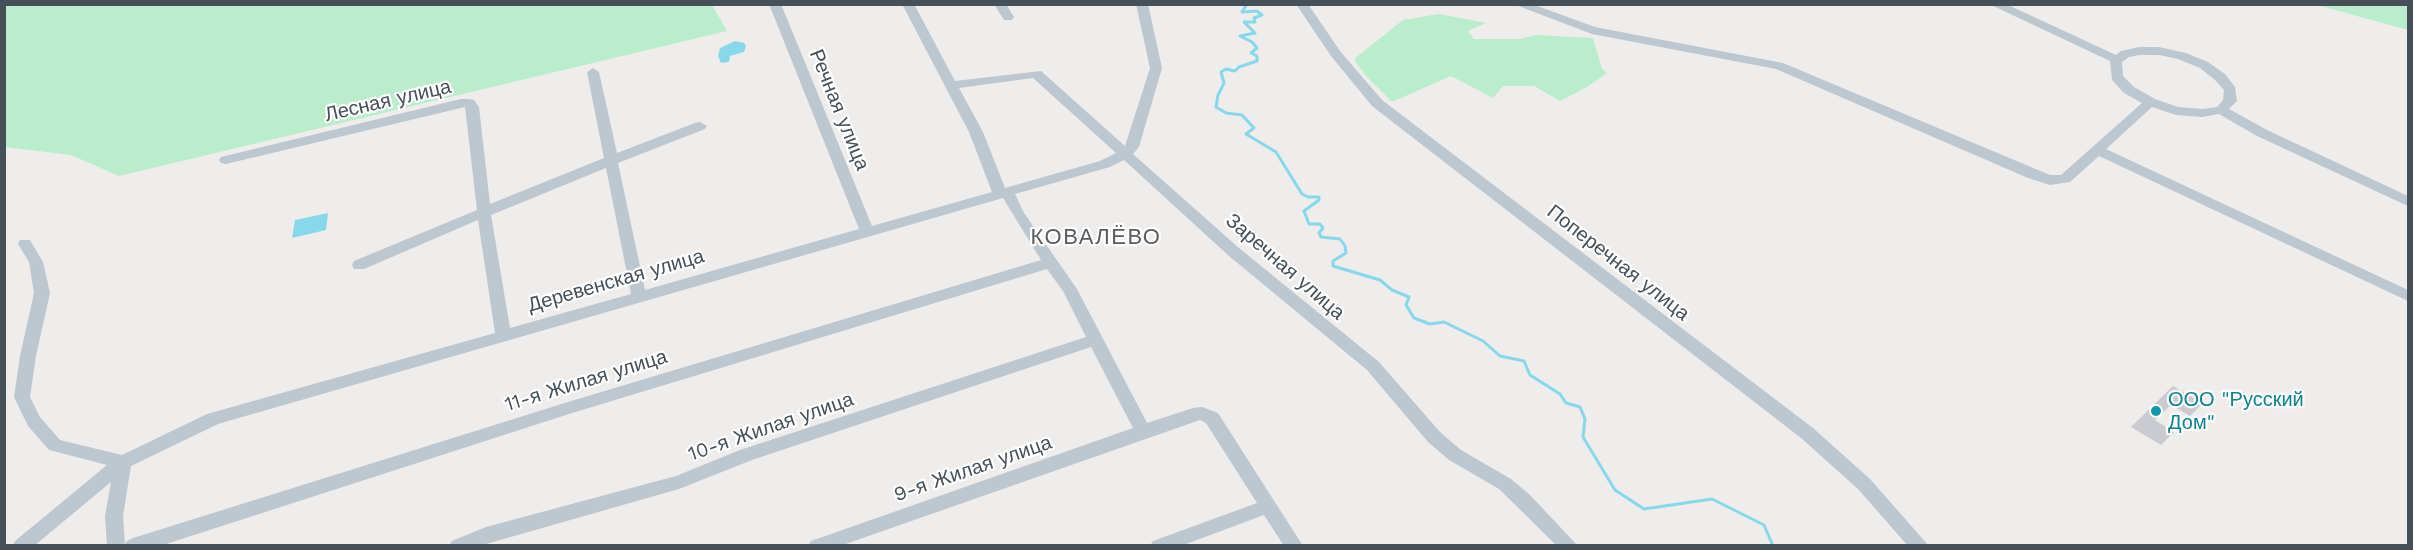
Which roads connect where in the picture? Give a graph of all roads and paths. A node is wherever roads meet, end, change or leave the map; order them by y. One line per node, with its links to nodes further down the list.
1 (775, 4): 22 (street, Речная улица)
2 (908, 4): 11 (street)
3 (1000, 4): 8 (street)
4 (1142, 4): 16 (street)
5 (1302, 4): 41 (street, Поперечная улица)
6 (1519, 4): 15 (street)
7 (1995, 4): 9 (street)
8 (1008, 17)
9 (2117, 60): 12 (street); 13 (street)
10 (593, 72): 18 (street)
11 (953, 85): 16 (street, Заречная улица); 19 (street)
12 (2150, 102): 13 (street); 15 (street)
13 (2222, 110): 20 (street)
14 (700, 126): 18 (street)
15 (2097, 150): 27 (street)
16 (1125, 154): 19 (street, Деревенская улица); 40 (street, Заречная улица)
17 (226, 160): 21 (street, Лесная улица)
18 (612, 162): 21 (street); 26 (street)
19 (1004, 193): 22 (street, Деревенская улица); 24 (street)
20 (2409, 201)
21 (484, 213): 25 (street); 28 (street, Лесная улица)
22 (867, 231): 26 (street, Деревенская улица)
23 (25, 244): 31 (street)
24 (1052, 262): 29 (street); 35 (street, 11-я Жилая улица)
25 (359, 265)
26 (639, 296): 28 (street, Деревенская улица)
27 (2409, 296)
28 (502, 336): 31 (street, Деревенская улица)
29 (1095, 340): 30 (street); 36 (street, 10-я Жилая улица)
30 (1143, 431): 32 (street, 9-я Жилая улица); 37 (street, 9-я Жилая улица)
31 (123, 462): 33 (street, Деревенская улица); 34 (street)
32 (1269, 506): 38 (street); 39 (street, 9-я Жилая улица)
33 (21, 546)
34 (116, 546)
35 (132, 546)
36 (458, 546)
37 (817, 546)
38 (1159, 546)
39 (1294, 546)
40 (1569, 546)
41 (1920, 546)

